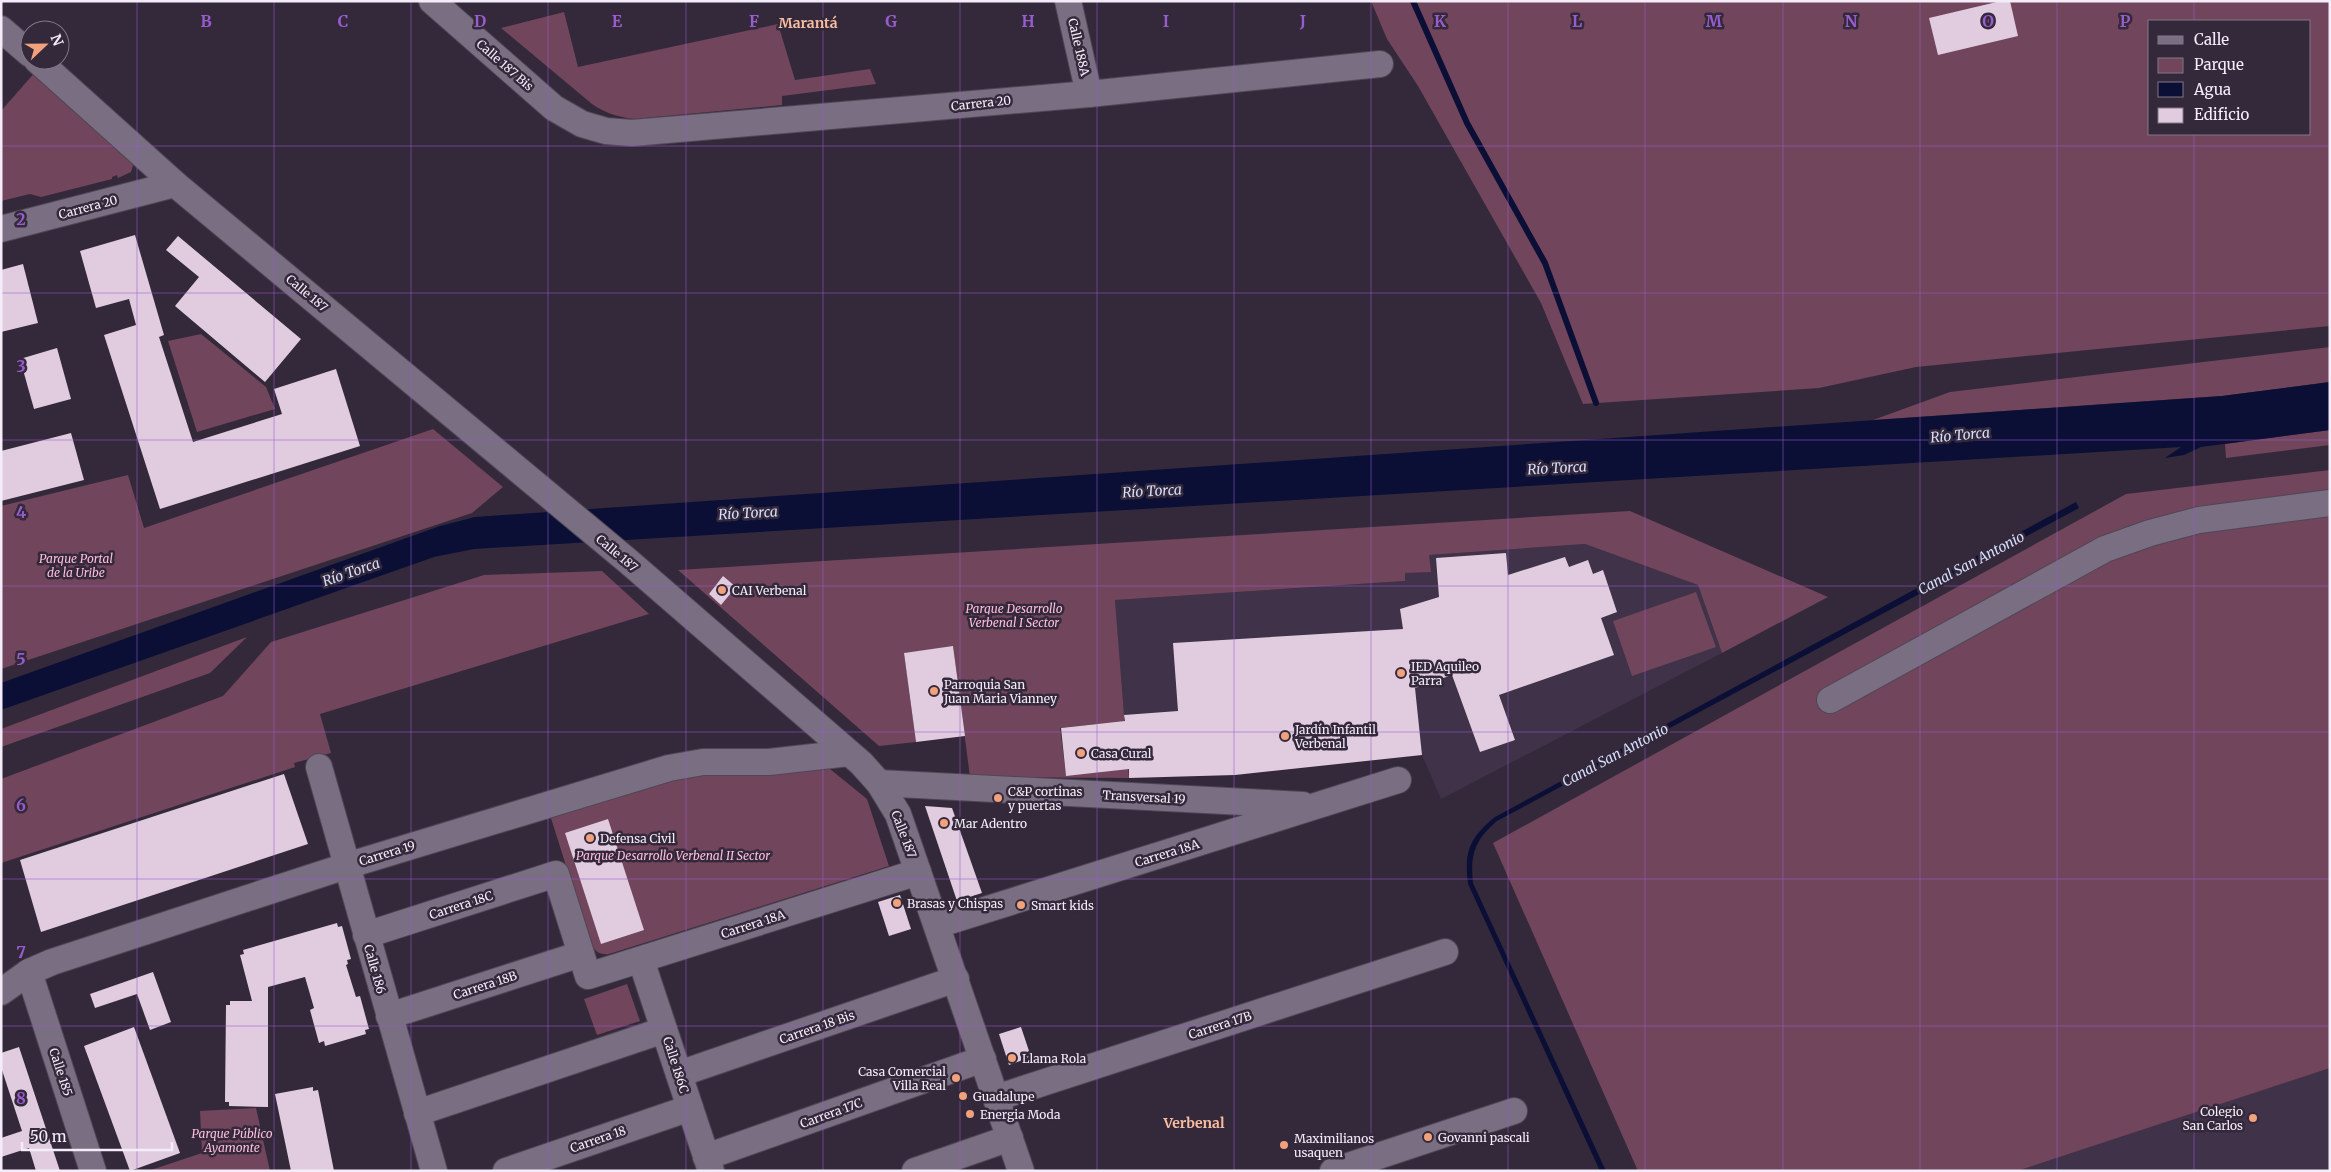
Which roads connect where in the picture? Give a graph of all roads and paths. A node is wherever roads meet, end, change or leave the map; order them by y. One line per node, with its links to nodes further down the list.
1 (432, 1): 8 (street, Calle 187 Bis)
2 (1068, 1): 7 (street, Calle 188A)
3 (1, 28): 4 (street)
4 (20, 45)
5 (1380, 64): 7 (street, Carrera 20)
6 (47, 70): 9 (street, Calle 187)
7 (1089, 94): 8 (street, Carrera 20)
8 (582, 124)
9 (176, 184): 10 (street, Carrera 20); 13 (street, Calle 187)
10 (1, 229)
11 (2330, 503): 12 (street)
12 (1830, 700)
13 (807, 717): 14 (street, Calle 187); 15 (street)
14 (848, 753): 15 (street, Carrera 19); 18 (street, Calle 187)
15 (786, 760): 20 (street, Carrera 19)
16 (319, 767): 20 (street, Calle 186)
17 (1398, 780): 19 (street, Carrera 18A)
18 (879, 783): 19 (street, Transversal 19); 21 (street, Calle 187)
19 (1320, 806): 22 (street, Carrera 18A)
20 (346, 866): 23 (street, Calle 186); 27 (street, Carrera 19)
21 (918, 872): 22 (street, Calle 187); 25 (street, Carrera 18A)
22 (937, 925): 28 (street, Calle 187)
23 (366, 936): 26 (street, Carrera 18C); 30 (street, Calle 186)
24 (1445, 952): 34 (street, Carrera 17B)
25 (641, 960): 26 (street, Carrera 18A); 31 (street, Calle 186C)
26 (585, 965): 30 (street, Carrera 18B)
27 (29, 972): 29 (street, Carrera 19); 40 (street, Calle 185)
28 (956, 980): 32 (street, Calle 187); 33 (street, Carrera 18 Bis)
29 (1, 992)
30 (389, 1016): 37 (street, Calle 186)
31 (664, 1030): 33 (street, Calle 186C); 37 (street)
32 (983, 1059): 34 (street, Calle 187); 39 (street, Carrera 17C)
33 (679, 1074): 35 (street, Calle 186C)
34 (996, 1098): 38 (street, Calle 187)
35 (690, 1108): 39 (street, Calle 186C); 42 (street, Carrera 18)
36 (1514, 1111): 45 (street)
37 (417, 1113): 41 (street, Calle 186)
38 (1010, 1138): 43 (street); 44 (street, Calle 187)
39 (709, 1164)
40 (93, 1171)
41 (434, 1171)
42 (506, 1171)
43 (916, 1171)
44 (1021, 1171)
45 (1333, 1171)

